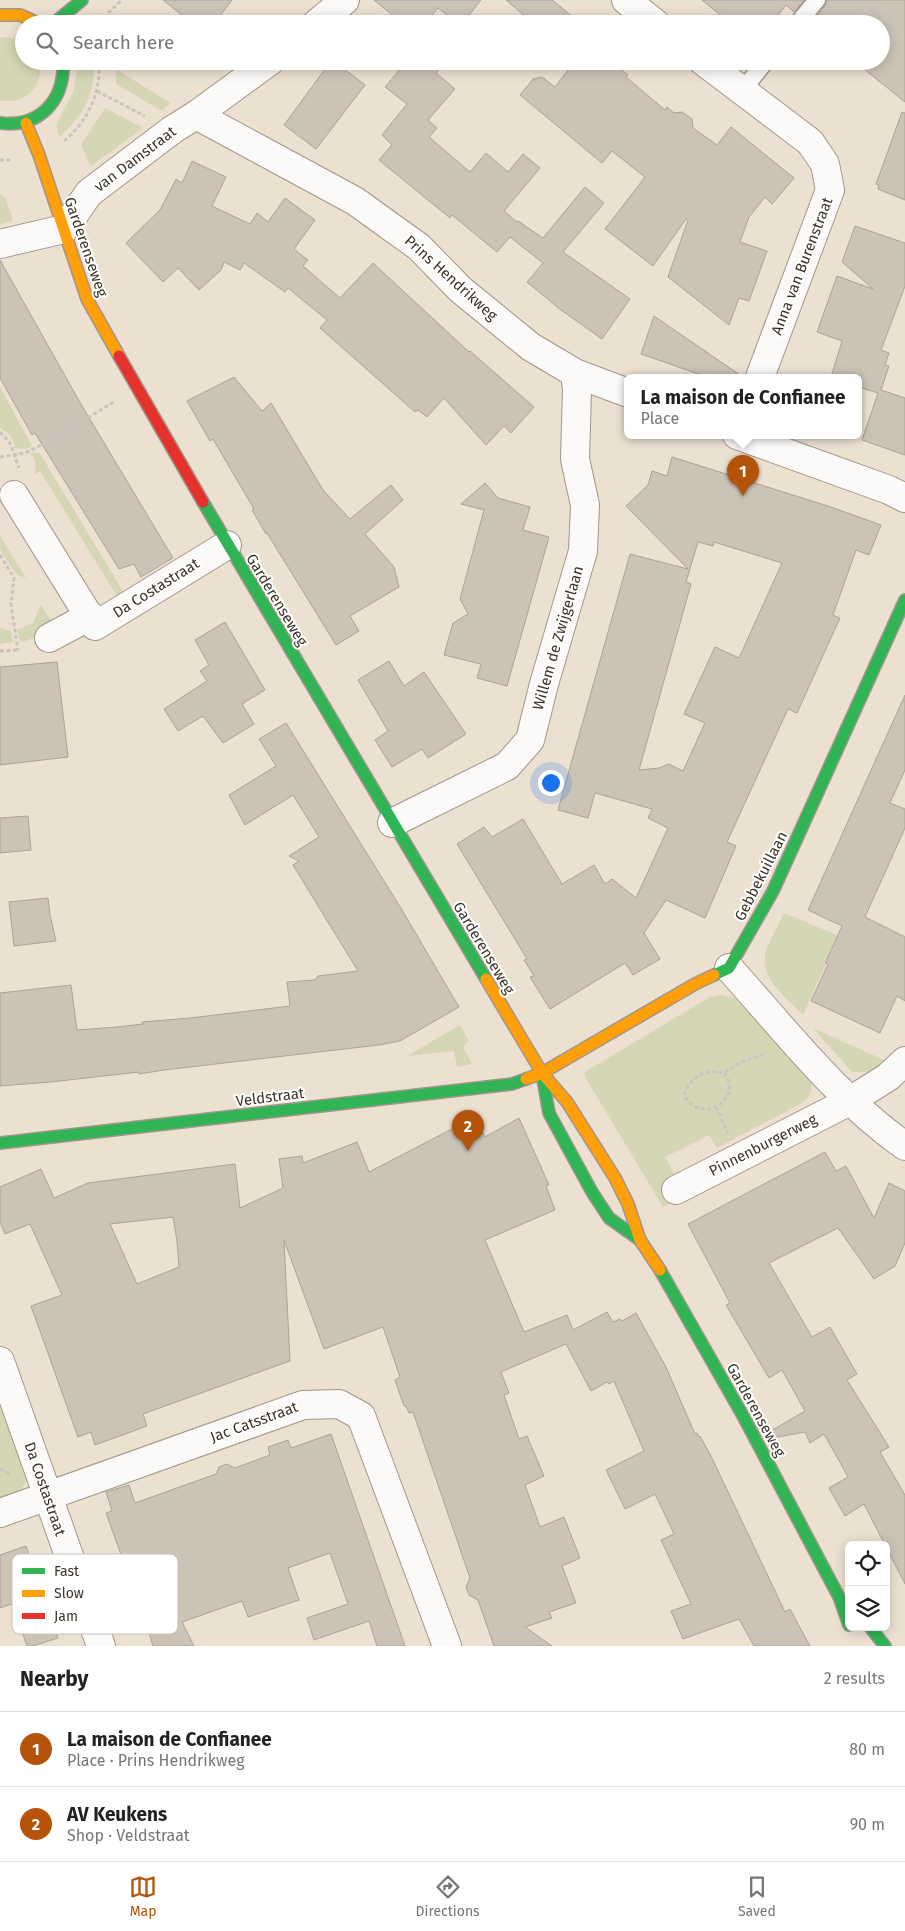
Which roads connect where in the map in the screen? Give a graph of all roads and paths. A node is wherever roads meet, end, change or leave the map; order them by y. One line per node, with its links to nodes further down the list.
1 (82, 0): 7 (main road)
2 (345, 0): 8 (street)
3 (626, 0): 9 (street)
4 (817, 0): 10 (lane)
5 (0, 15): 6 (main road)
6 (15, 15)
7 (64, 15)
8 (327, 15)
9 (645, 15)
10 (804, 15)
11 (65, 70): 18 (main road)
12 (258, 70): 17 (street, van Damstraat)
13 (714, 70): 16 (street, Anna van Burenstraat)
14 (759, 70): 16 (lane)
15 (97, 91): 20 (path)
16 (741, 92): 24 (street, Anna van Burenstraat)
17 (196, 115): 20 (street, van Damstraat); 23 (street, Prins Hendrikweg)
18 (26, 122): 19 (main road); 21 (main road, Garderenseweg)
19 (0, 124)
20 (172, 130): 21 (street, van Damstraat)
21 (64, 229): 22 (street); 25 (main road, Garderenseweg)
22 (0, 244)
23 (575, 373): 26 (street, Prins Hendrikweg); 39 (street, Willem de Zwijgerlaan)
24 (761, 374)
25 (137, 386): 29 (path); 33 (main road, Garderenseweg)
26 (624, 392)
27 (0, 432): 29 (path)
28 (749, 439): 32 (street)
29 (16, 454): 30 (path); 31 (path)
30 (0, 457)
31 (15, 483): 36 (street, Da Costastraat)
32 (905, 498)
33 (227, 545): 36 (street, Da Costastraat); 39 (main road, Garderenseweg)
34 (0, 555): 38 (path)
35 (905, 600): 40 (main road, Gebbekuillaan)
36 (90, 616): 37 (street, Da Costastraat)
37 (50, 638)
38 (18, 650)
39 (392, 823): 44 (main road, Garderenseweg)
40 (730, 968): 41 (street); 44 (main road)
41 (782, 1027): 43 (path); 45 (street)
42 (905, 1061): 45 (street, Pinnenburgerweg)
43 (724, 1072): 43 (path)
44 (542, 1074): 46 (main road, Veldstraat); 49 (main road, Garderenseweg); 49 (main road, Garderenseweg)
45 (850, 1101): 47 (street); 48 (street, Pinnenburgerweg)
46 (0, 1143)
47 (905, 1146)
48 (676, 1190)
49 (640, 1240): 54 (main road, Garderenseweg)
50 (0, 1361): 51 (street, Da Costastraat)
51 (47, 1497): 52 (street, Jac Catsstraat); 53 (street, Da Costastraat); 60 (street, Jac Catsstraat)
52 (0, 1513)
53 (67, 1554)
54 (839, 1597): 55 (main road, Garderenseweg); 56 (main road, Garderenseweg)
55 (845, 1603)
56 (845, 1612)
57 (873, 1631): 61 (main road)
58 (96, 1634): 59 (street, Da Costastraat)
59 (100, 1646)
60 (447, 1646)
61 (885, 1646)

